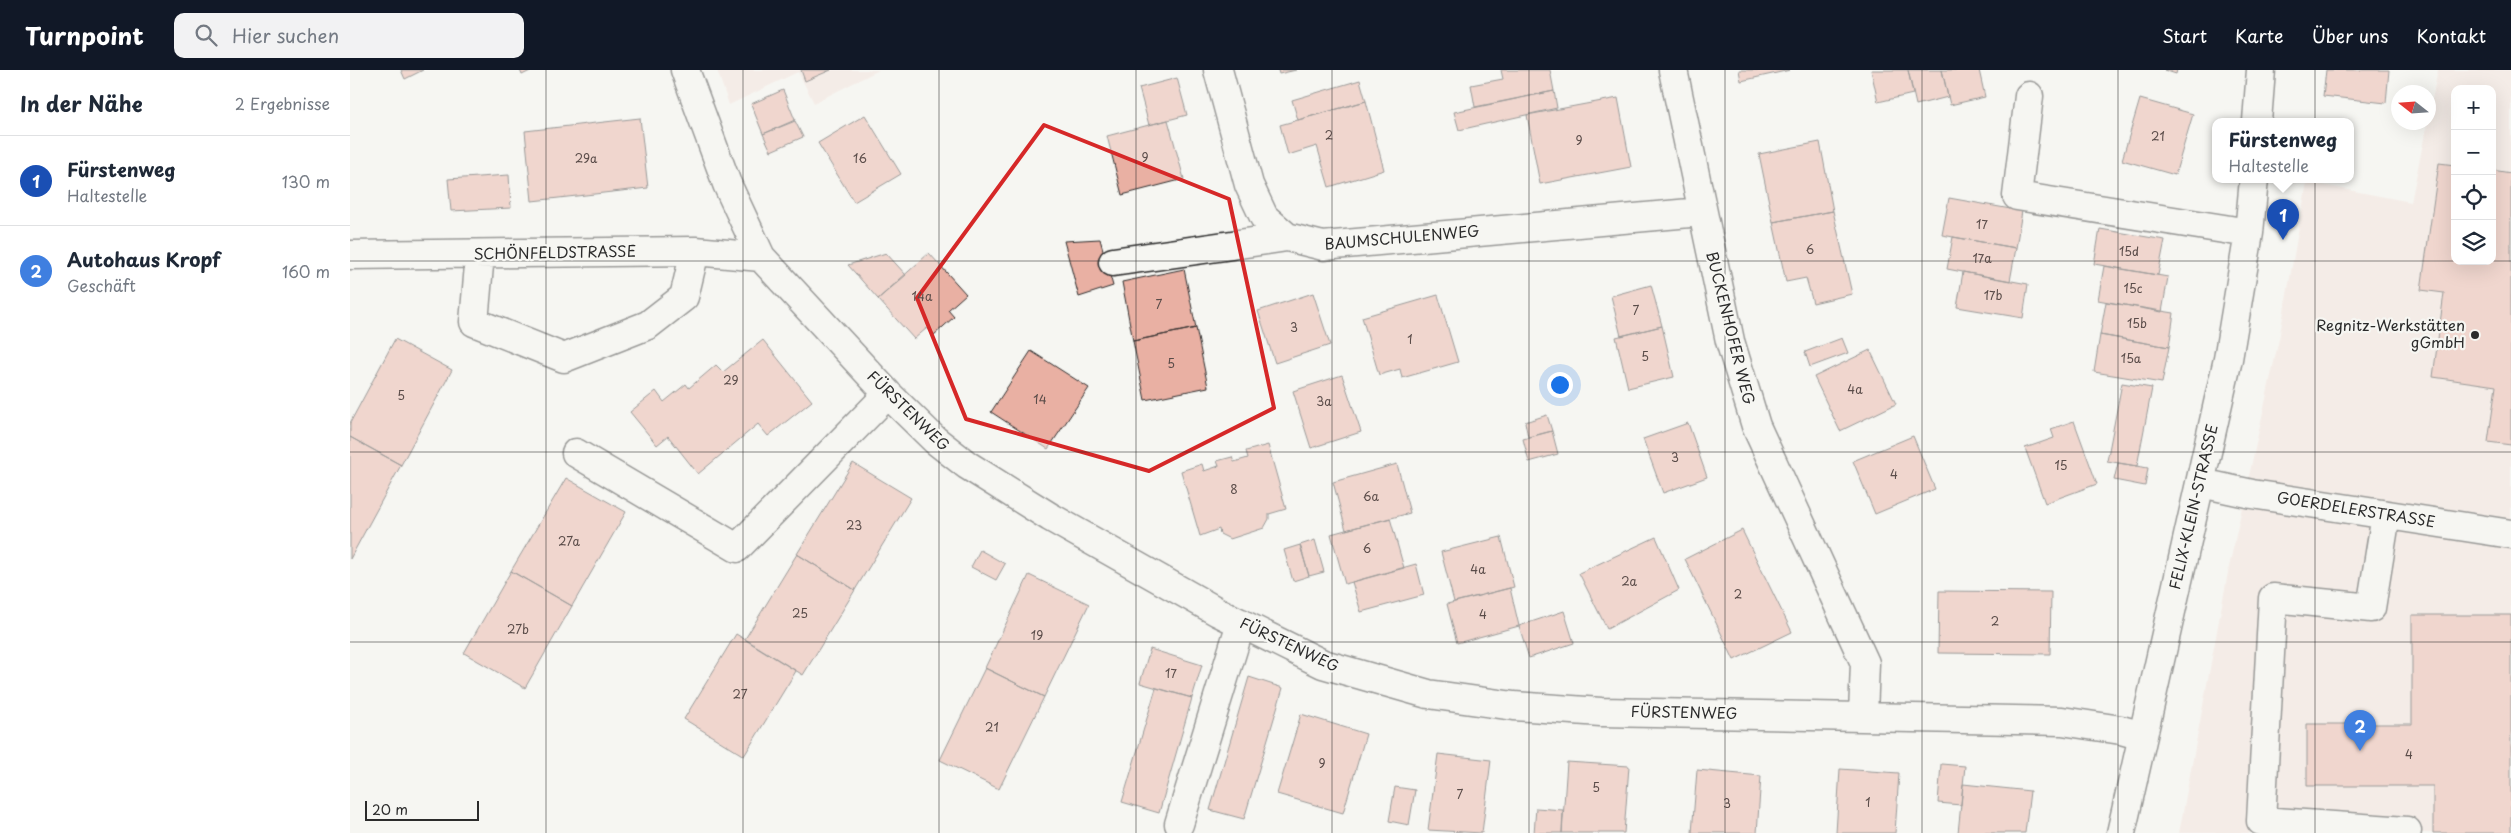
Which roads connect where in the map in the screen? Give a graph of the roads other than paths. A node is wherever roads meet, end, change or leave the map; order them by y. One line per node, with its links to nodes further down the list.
1 (685, 70): 14 (street, FÜRSTENWEG)
2 (1218, 70): 10 (street, BAUMSCHULENWEG)
3 (1673, 70): 8 (street, BUCKENHOFER WEG)
4 (2261, 70): 6 (street)
5 (2029, 96): 9 (street)
6 (2258, 118)
7 (2254, 183): 9 (street, FELIX-KLEIN-STRASSE)
8 (1701, 212): 10 (street, BAUMSCHULENWEG); 22 (street, BUCKENHOFER WEG)
9 (2249, 233): 18 (street, FELIX-KLEIN-STRASSE)
10 (1287, 237): 15 (street)
11 (695, 252): 12 (street, SCHÖNFELDSTRASSE); 12 (street); 14 (street, SCHÖNFELDSTRASSE)
12 (480, 254): 13 (street, SCHÖNFELDSTRASSE)
13 (350, 255)
14 (761, 256): 16 (street, FÜRSTENWEG)
15 (1113, 262)
16 (888, 394): 17 (street); 21 (street, FÜRSTENWEG)
17 (576, 453)
18 (2201, 482): 19 (street, GOERDELERSTRASSE); 23 (street, FELIX-KLEIN-STRASSE)
19 (2386, 515): 20 (street, GOERDELERSTRASSE); 25 (street)
20 (2511, 534)
21 (1241, 623): 22 (street, FÜRSTENWEG); 24 (street)
22 (1864, 716): 23 (street, FÜRSTENWEG)
23 (2143, 736): 26 (street, FELIX-KLEIN-STRASSE)
24 (1179, 824)
25 (2407, 830)
26 (2122, 833)

